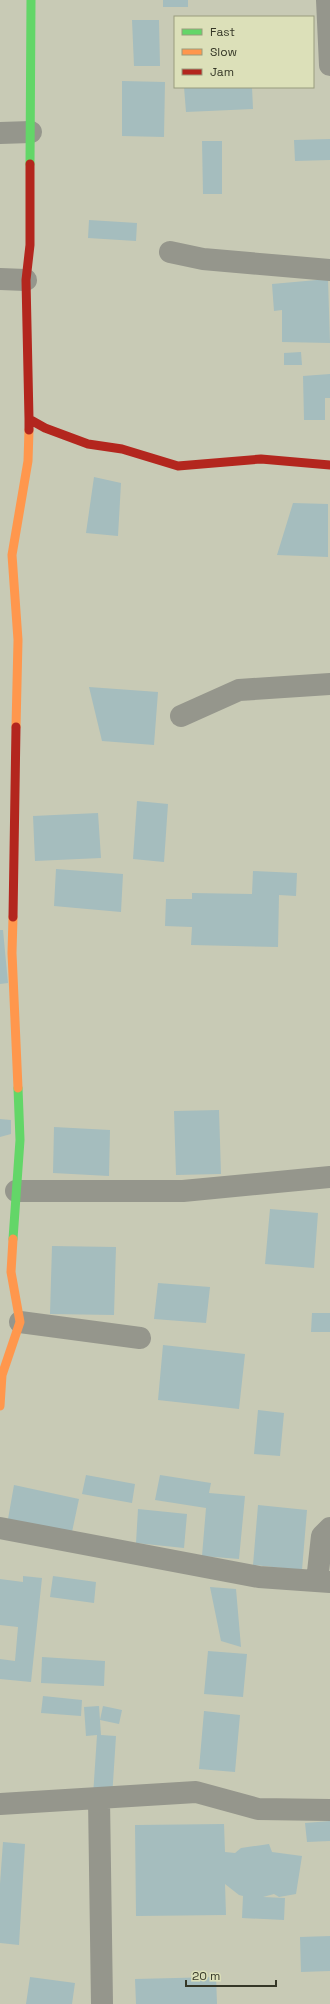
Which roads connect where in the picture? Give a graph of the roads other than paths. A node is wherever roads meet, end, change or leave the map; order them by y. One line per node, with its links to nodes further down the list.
1 (31, 0): 4 (street)
2 (327, 0): 3 (street)
3 (330, 65)
4 (31, 132): 5 (street); 9 (street)
5 (0, 133)
6 (170, 252): 7 (street)
7 (330, 270)
8 (0, 279): 9 (street)
9 (26, 280): 10 (street)
10 (29, 419): 11 (street); 12 (street)
11 (330, 464)
12 (6, 554): 16 (street)
13 (330, 684): 14 (street)
14 (181, 716)
15 (330, 1177): 16 (street)
16 (16, 1191): 17 (street)
17 (5, 1271): 18 (street)
18 (20, 1322): 19 (street); 20 (street)
19 (140, 1338)
20 (0, 1406)
21 (0, 1528): 23 (street)
22 (330, 1528): 23 (street)
23 (324, 1581)
24 (99, 1799): 25 (street); 26 (street); 27 (street)
25 (0, 1804)
26 (330, 1810)
27 (102, 2004)

